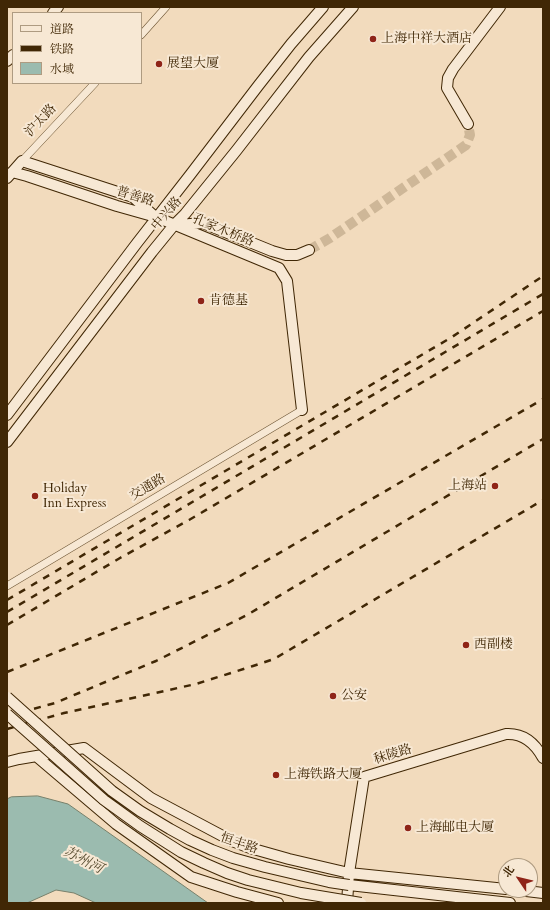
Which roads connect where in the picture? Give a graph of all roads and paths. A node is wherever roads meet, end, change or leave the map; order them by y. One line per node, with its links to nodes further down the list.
1 (166, 7): 5 (street)
2 (323, 7): 10 (street, 中兴路)
3 (353, 7): 11 (street, 中兴路)
4 (500, 7): 7 (street)
5 (142, 34)
6 (94, 84): 8 (street, 沪太路)
7 (468, 124)
8 (22, 161): 9 (street, 沪太路); 10 (street, 普善路)
9 (10, 175): 10 (street, 普善路)
10 (156, 218): 11 (street, 孔家木桥路); 14 (street, 中兴路)
11 (174, 225): 12 (street); 13 (street, 孔家木桥路); 15 (street, 中兴路)
12 (309, 250)
13 (302, 410): 16 (street, 交通路)
14 (7, 415)
15 (7, 442)
16 (7, 586)
17 (7, 697): 27 (street, 恒丰路, bridge)
18 (7, 714): 26 (street, bridge)
19 (36, 756): 21 (street); 22 (street); 24 (street)
20 (543, 758): 22 (street, 秣陵路)
21 (7, 762)
22 (349, 873): 23 (street); 25 (street, 秣陵路)
23 (498, 888)
24 (278, 903)
25 (347, 903)
26 (360, 903)
27 (510, 903)

